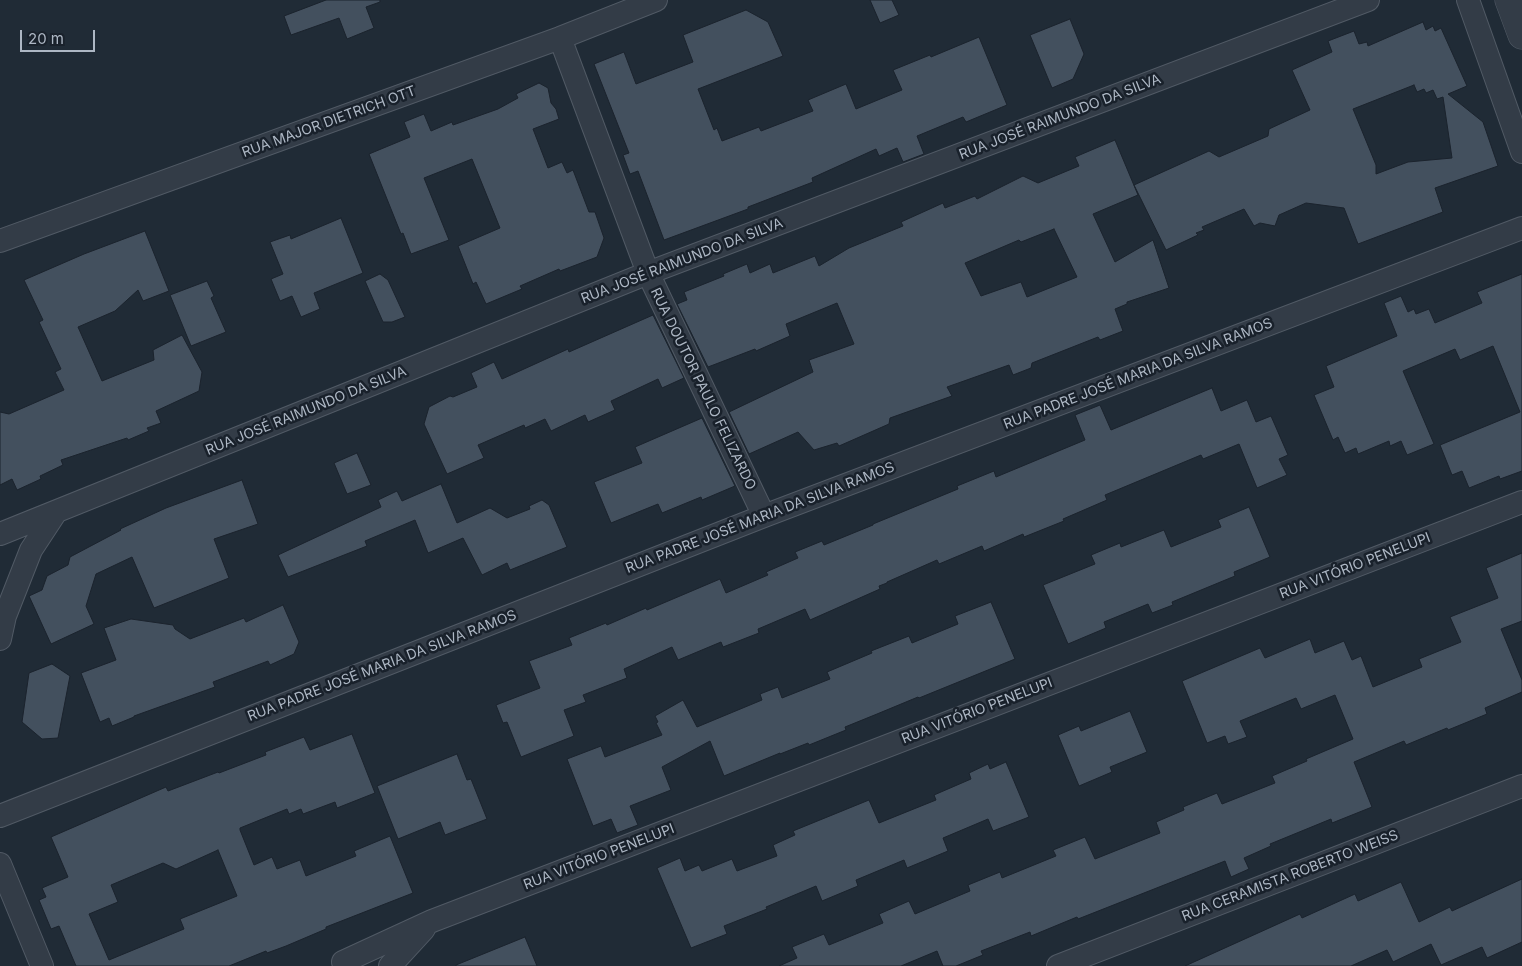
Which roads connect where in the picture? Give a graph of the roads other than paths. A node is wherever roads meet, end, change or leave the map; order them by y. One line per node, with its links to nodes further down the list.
1 (656, 0): 6 (street, RUA MAJOR DIETRICH OTT)
2 (1368, 0): 10 (street, RUA JOSÉ RAIMUNDO DA SILVA)
3 (1468, 0): 7 (street)
4 (1509, 0): 5 (street)
5 (1522, 35)
6 (560, 38): 9 (street, RUA MAJOR DIETRICH OTT); 10 (street, RUA DOUTOR PAULO FELIZARDO)
7 (1522, 152)
8 (1522, 228): 13 (street, RUA PADRE JOSÉ MARIA DA SILVA RAMOS)
9 (0, 241)
10 (648, 273): 12 (street, RUA JOSÉ RAIMUNDO DA SILVA); 13 (street, RUA DOUTOR PAULO FELIZARDO)
11 (1522, 502): 19 (street, RUA VITÓRIO PENELUPI)
12 (56, 512): 14 (street, RUA JOSÉ RAIMUNDO DA SILVA); 15 (street)
13 (764, 516): 17 (street, RUA PADRE JOSÉ MARIA DA SILVA RAMOS)
14 (0, 534)
15 (0, 639)
16 (1522, 786): 23 (street, RUA CERAMISTA ROBERTO WEISS)
17 (0, 816)
18 (0, 864): 21 (street)
19 (432, 920): 20 (street, RUA VITÓRIO PENELUPI); 22 (street)
20 (342, 964)
21 (42, 966)
22 (390, 966)
23 (1058, 966)

